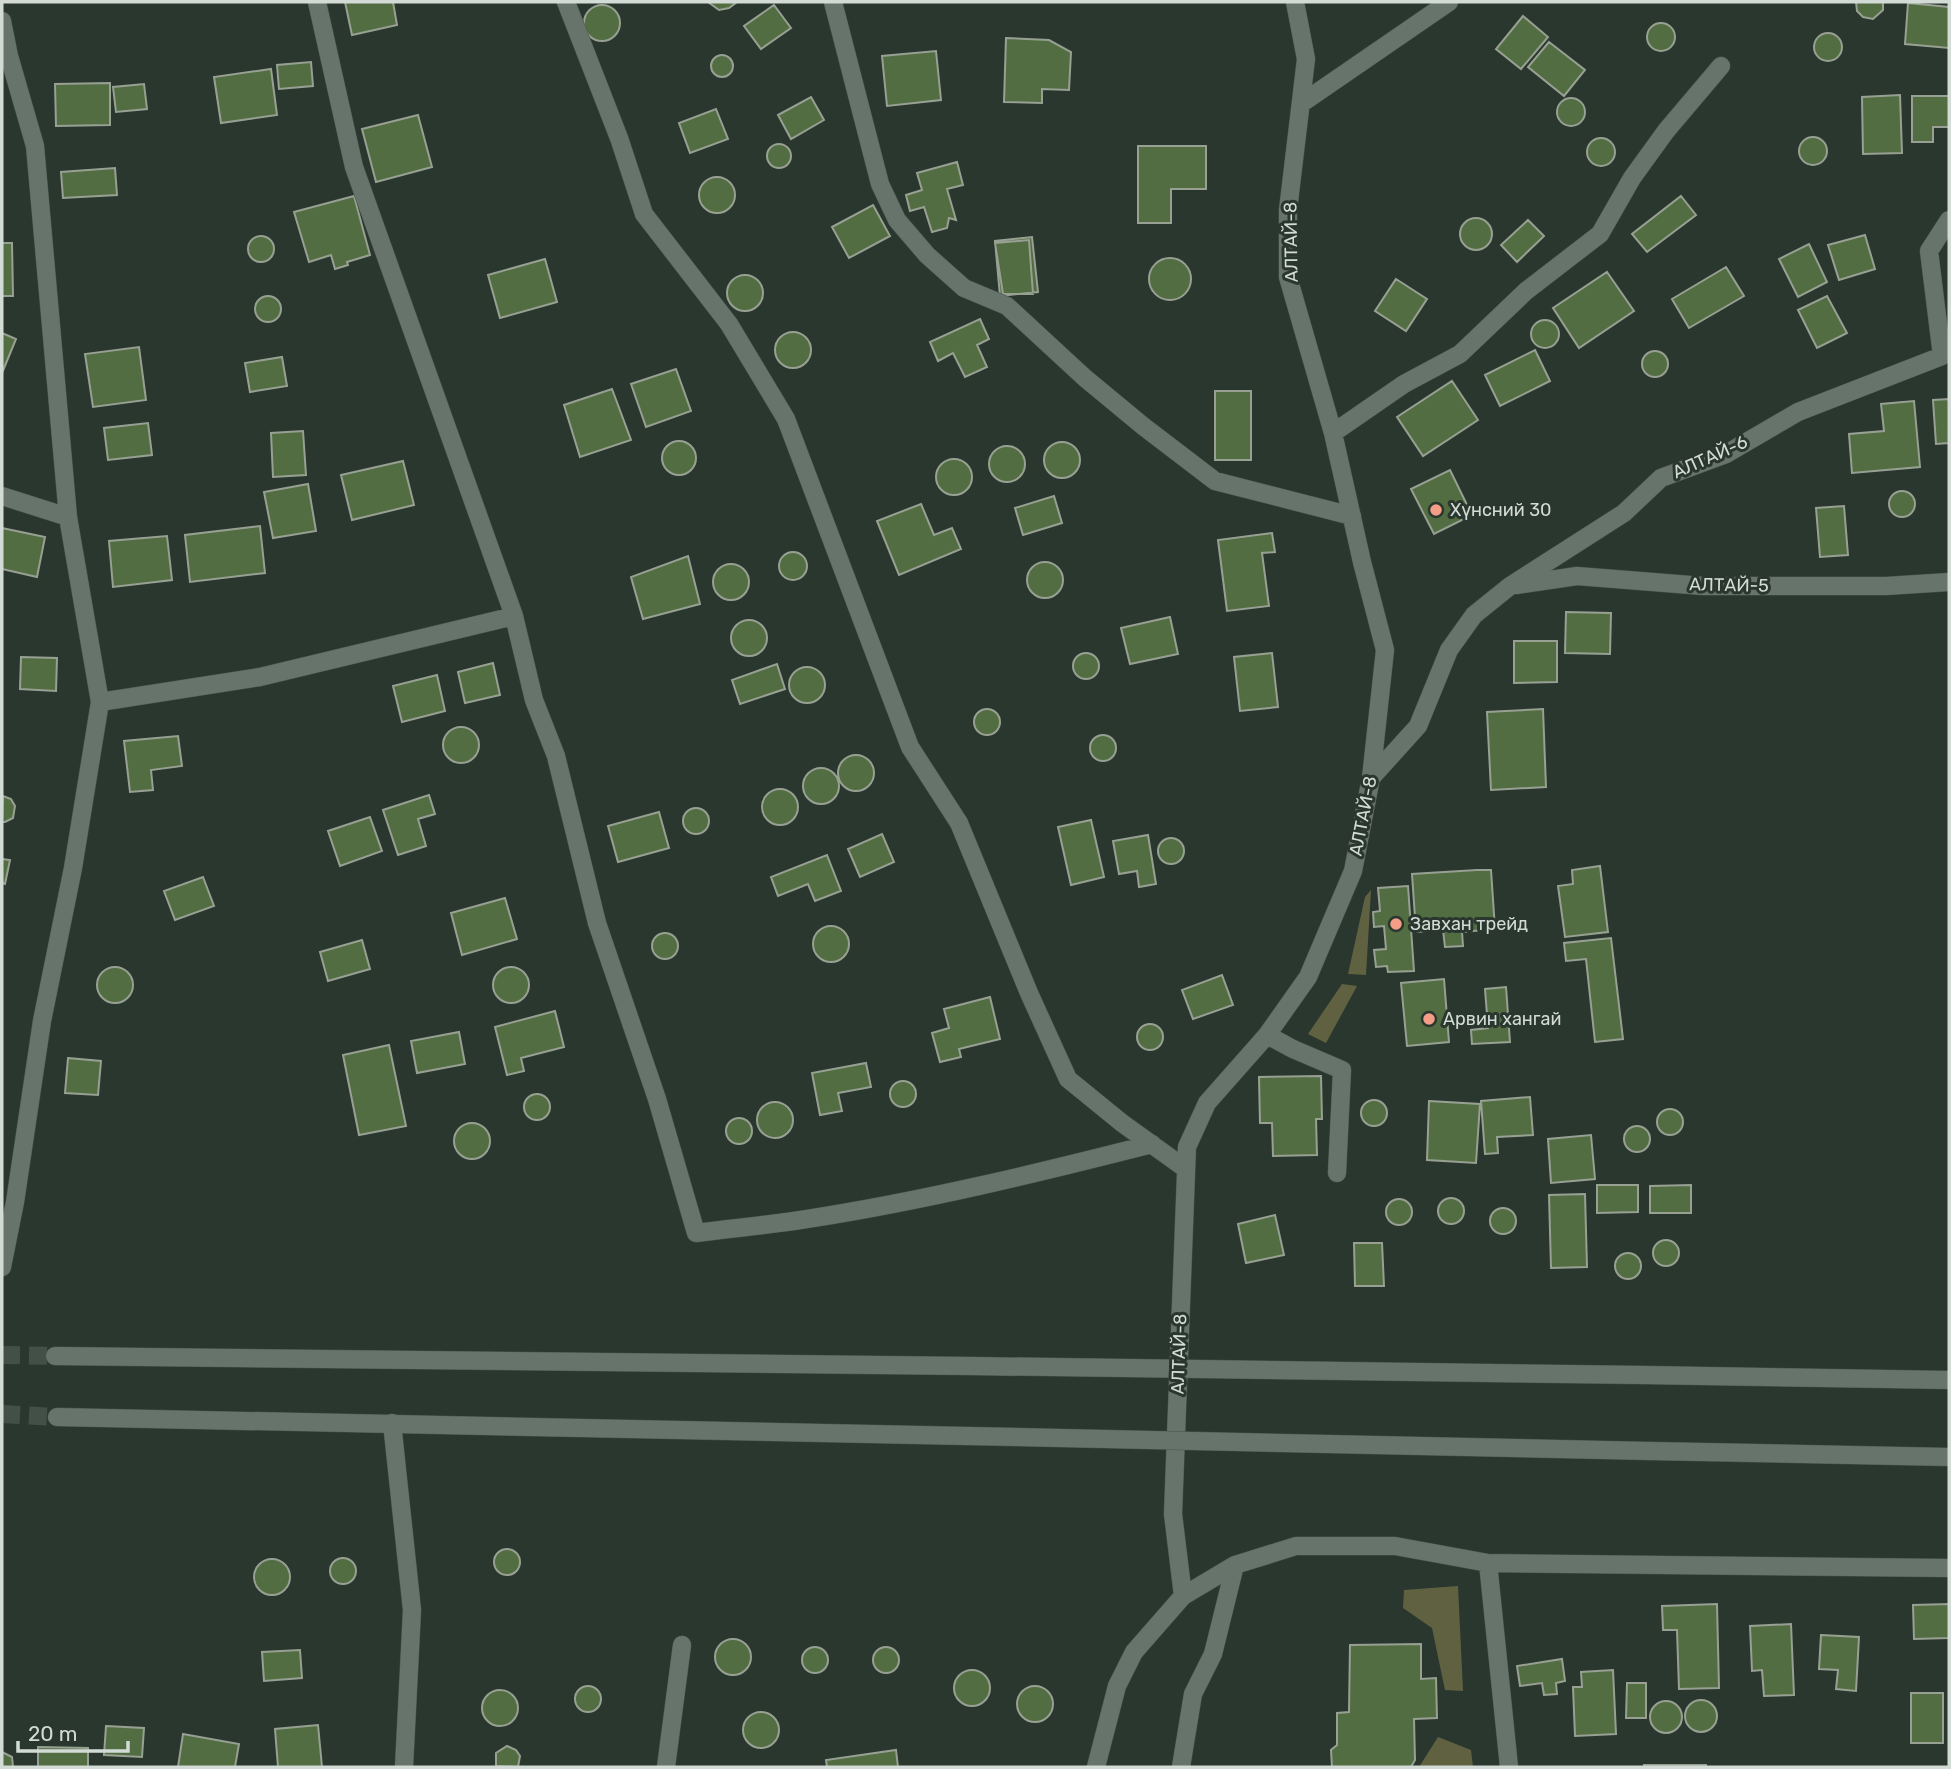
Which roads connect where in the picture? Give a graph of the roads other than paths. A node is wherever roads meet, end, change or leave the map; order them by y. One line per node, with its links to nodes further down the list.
1 (317, 2): 16 (street)
2 (566, 2): 20 (street)
3 (833, 2): 12 (street)
4 (1295, 2): 8 (street, АЛТАЙ-8)
5 (1449, 2): 8 (street)
6 (2, 21): 13 (street)
7 (1721, 66): 10 (street)
8 (1302, 103): 10 (street, АЛТАЙ-8)
9 (1949, 220): 15 (street, АЛТАЙ-6)
10 (1333, 433): 12 (street, АЛТАЙ-8)
11 (2, 496): 13 (street)
12 (1352, 516): 18 (street, АЛТАЙ-8)
13 (68, 517): 17 (street)
14 (1949, 582): 15 (street, АЛТАЙ-5)
15 (1510, 586): 18 (street, АЛТАЙ-6)
16 (514, 616): 17 (street); 20 (street)
17 (100, 702): 23 (street)
18 (1371, 778): 19 (street, АЛТАЙ-8)
19 (1267, 1035): 21 (street, АЛТАЙ-8); 22 (street)
20 (1152, 1144): 21 (street)
21 (1186, 1169): 32 (street, АЛТАЙ-8)
22 (1337, 1173)
23 (2, 1267)
24 (55, 1356): 25 (street, bridge)
25 (1949, 1380)
26 (57, 1417): 27 (street)
27 (393, 1423): 28 (street, bridge); 34 (street)
28 (1949, 1457)
29 (1488, 1563): 30 (street); 31 (street); 38 (street)
30 (1235, 1564): 32 (street); 37 (street)
31 (1949, 1568)
32 (1183, 1595): 36 (street)
33 (682, 1646): 35 (street)
34 (404, 1767)
35 (666, 1767)
36 (1096, 1767)
37 (1181, 1767)
38 (1509, 1767)

